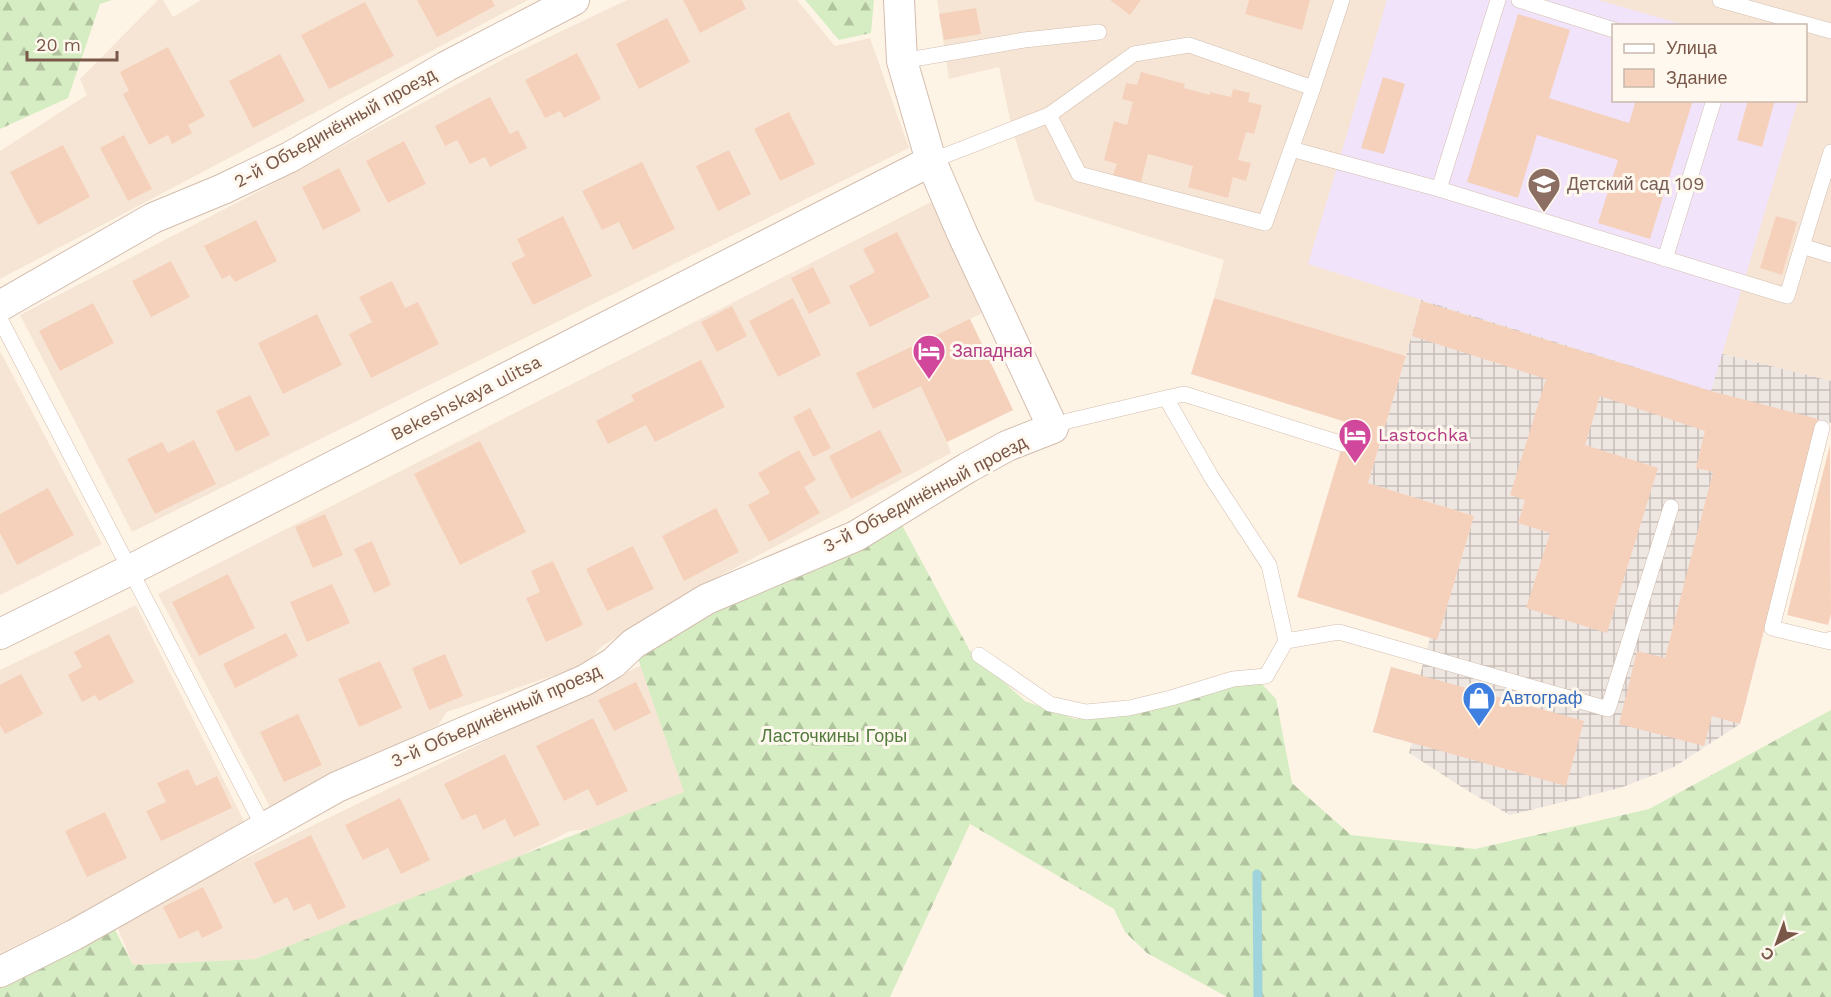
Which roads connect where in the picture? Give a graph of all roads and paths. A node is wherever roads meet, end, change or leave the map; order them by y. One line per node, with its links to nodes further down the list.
1 (574, 0): 23 (street, 2-й Объединённый проезд)
2 (899, 0): 12 (street)
3 (1342, 0): 13 (lane)
4 (1497, 0): 19 (lane)
5 (1519, 0): 9 (lane)
6 (1720, 0): 7 (lane)
7 (1806, 24)
8 (1807, 24): 10 (lane)
9 (1612, 29)
10 (1831, 31)
11 (1099, 32): 12 (lane)
12 (902, 61): 18 (street)
13 (1313, 88): 15 (lane); 16 (lane)
14 (1713, 102): 22 (lane)
15 (1049, 115): 16 (lane); 18 (lane)
16 (1292, 149): 19 (lane)
17 (1831, 152): 20 (lane)
18 (930, 161): 26 (street); 30 (street, Bekeshskaya ulitsa)
19 (1439, 189): 22 (lane)
20 (1802, 246): 21 (lane); 22 (lane)
21 (1831, 255)
22 (1665, 259)
23 (0, 306)
24 (0, 319): 30 (lane)
25 (1166, 398): 26 (lane); 28 (lane); 33 (lane)
26 (1053, 428): 35 (street, 3-й Объединённый проезд)
27 (1822, 428): 32 (lane)
28 (1343, 444)
29 (1671, 507): 33 (lane)
30 (130, 570): 31 (street, Bekeshskaya ulitsa); 35 (lane)
31 (0, 634)
32 (1831, 639)
33 (1286, 641): 34 (lane)
34 (979, 655)
35 (264, 828): 36 (street, 3-й Объединённый проезд)
36 (0, 972)

